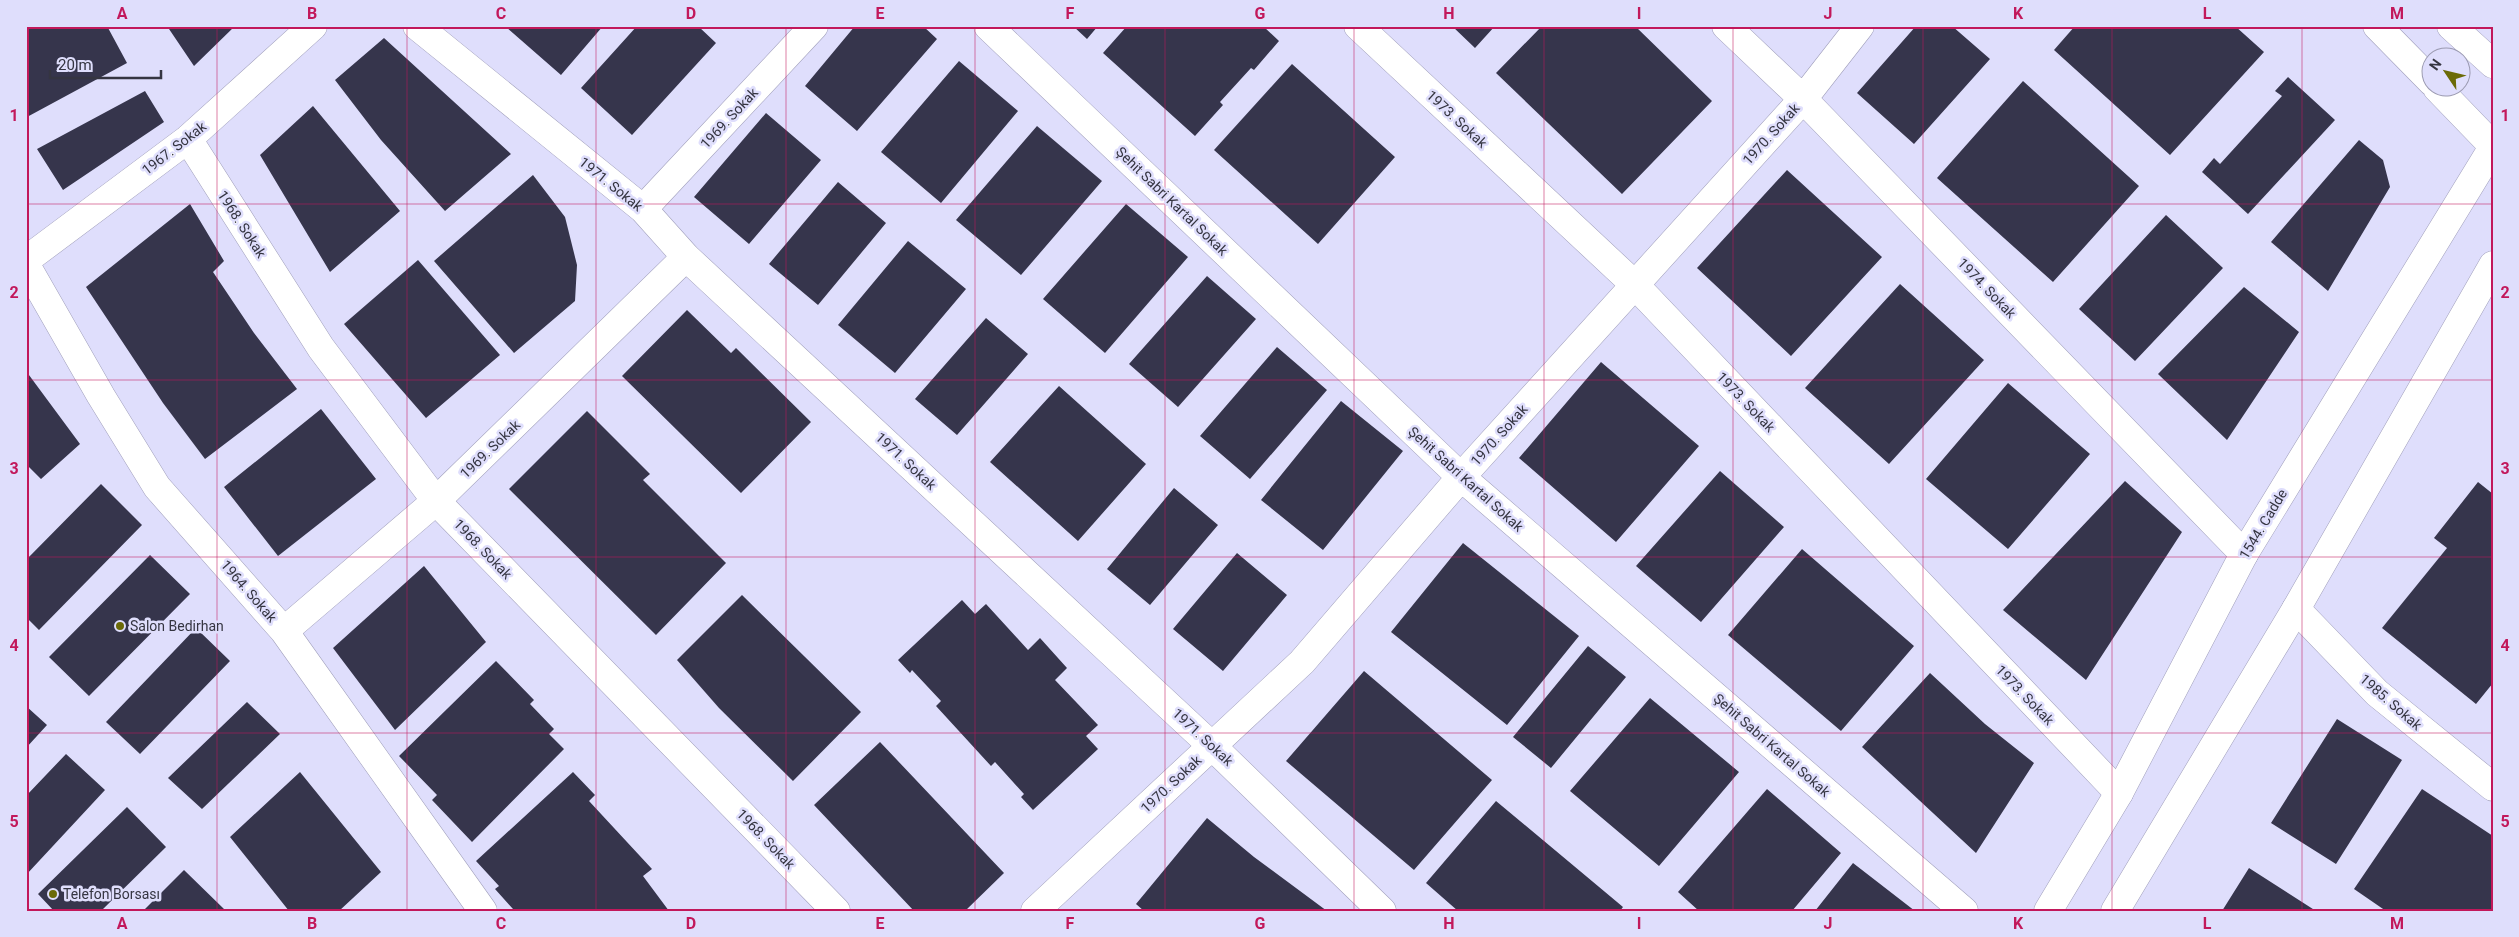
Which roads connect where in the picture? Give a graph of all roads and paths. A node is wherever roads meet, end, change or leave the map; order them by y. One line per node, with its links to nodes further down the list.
1 (313, 26): 14 (street, 1967. Sokak)
2 (417, 26): 16 (street, 1971. Sokak)
3 (814, 26): 16 (street, 1969. Sokak)
4 (988, 26): 22 (street, Şehit Sabri Kartal Sokak)
5 (1358, 26): 21 (street, 1973. Sokak)
6 (1726, 26): 13 (street, 1974. Sokak)
7 (1860, 26): 13 (street, 1970. Sokak)
8 (2376, 26): 11 (street)
9 (2451, 26): 10 (street)
10 (2493, 64)
11 (2422, 72)
12 (2447, 98): 15 (street)
13 (1803, 99): 21 (street, 1970. Sokak); 24 (street, 1974. Sokak)
14 (188, 139): 18 (street, 1967. Sokak); 23 (street, 1968. Sokak)
15 (2493, 146): 24 (street, 1544. Cadde)
16 (643, 209): 17 (street, 1971. Sokak)
17 (686, 257): 23 (street, 1969. Sokak); 27 (street, 1971. Sokak)
18 (26, 260)
19 (26, 265): 26 (street, 1964. Sokak)
20 (2493, 265): 25 (street)
21 (1635, 285): 22 (street, 1970. Sokak); 29 (street, 1973. Sokak)
22 (1461, 477): 27 (street, 1970. Sokak); 34 (street, Şehit Sabri Kartal Sokak)
23 (436, 501): 26 (street, 1969. Sokak); 31 (street, 1968. Sokak)
24 (2244, 554): 29 (street, 1544. Cadde)
25 (2296, 609): 28 (street, 1985. Sokak); 36 (street)
26 (284, 631): 30 (street, 1964. Sokak)
27 (1212, 746): 32 (street, 1970. Sokak); 33 (street, 1971. Sokak)
28 (2493, 787)
29 (2119, 793): 35 (street, 1544. Cadde)
30 (483, 911)
31 (836, 911)
32 (1035, 911)
33 (1382, 911)
34 (1964, 911)
35 (2048, 911)
36 (2115, 911)

